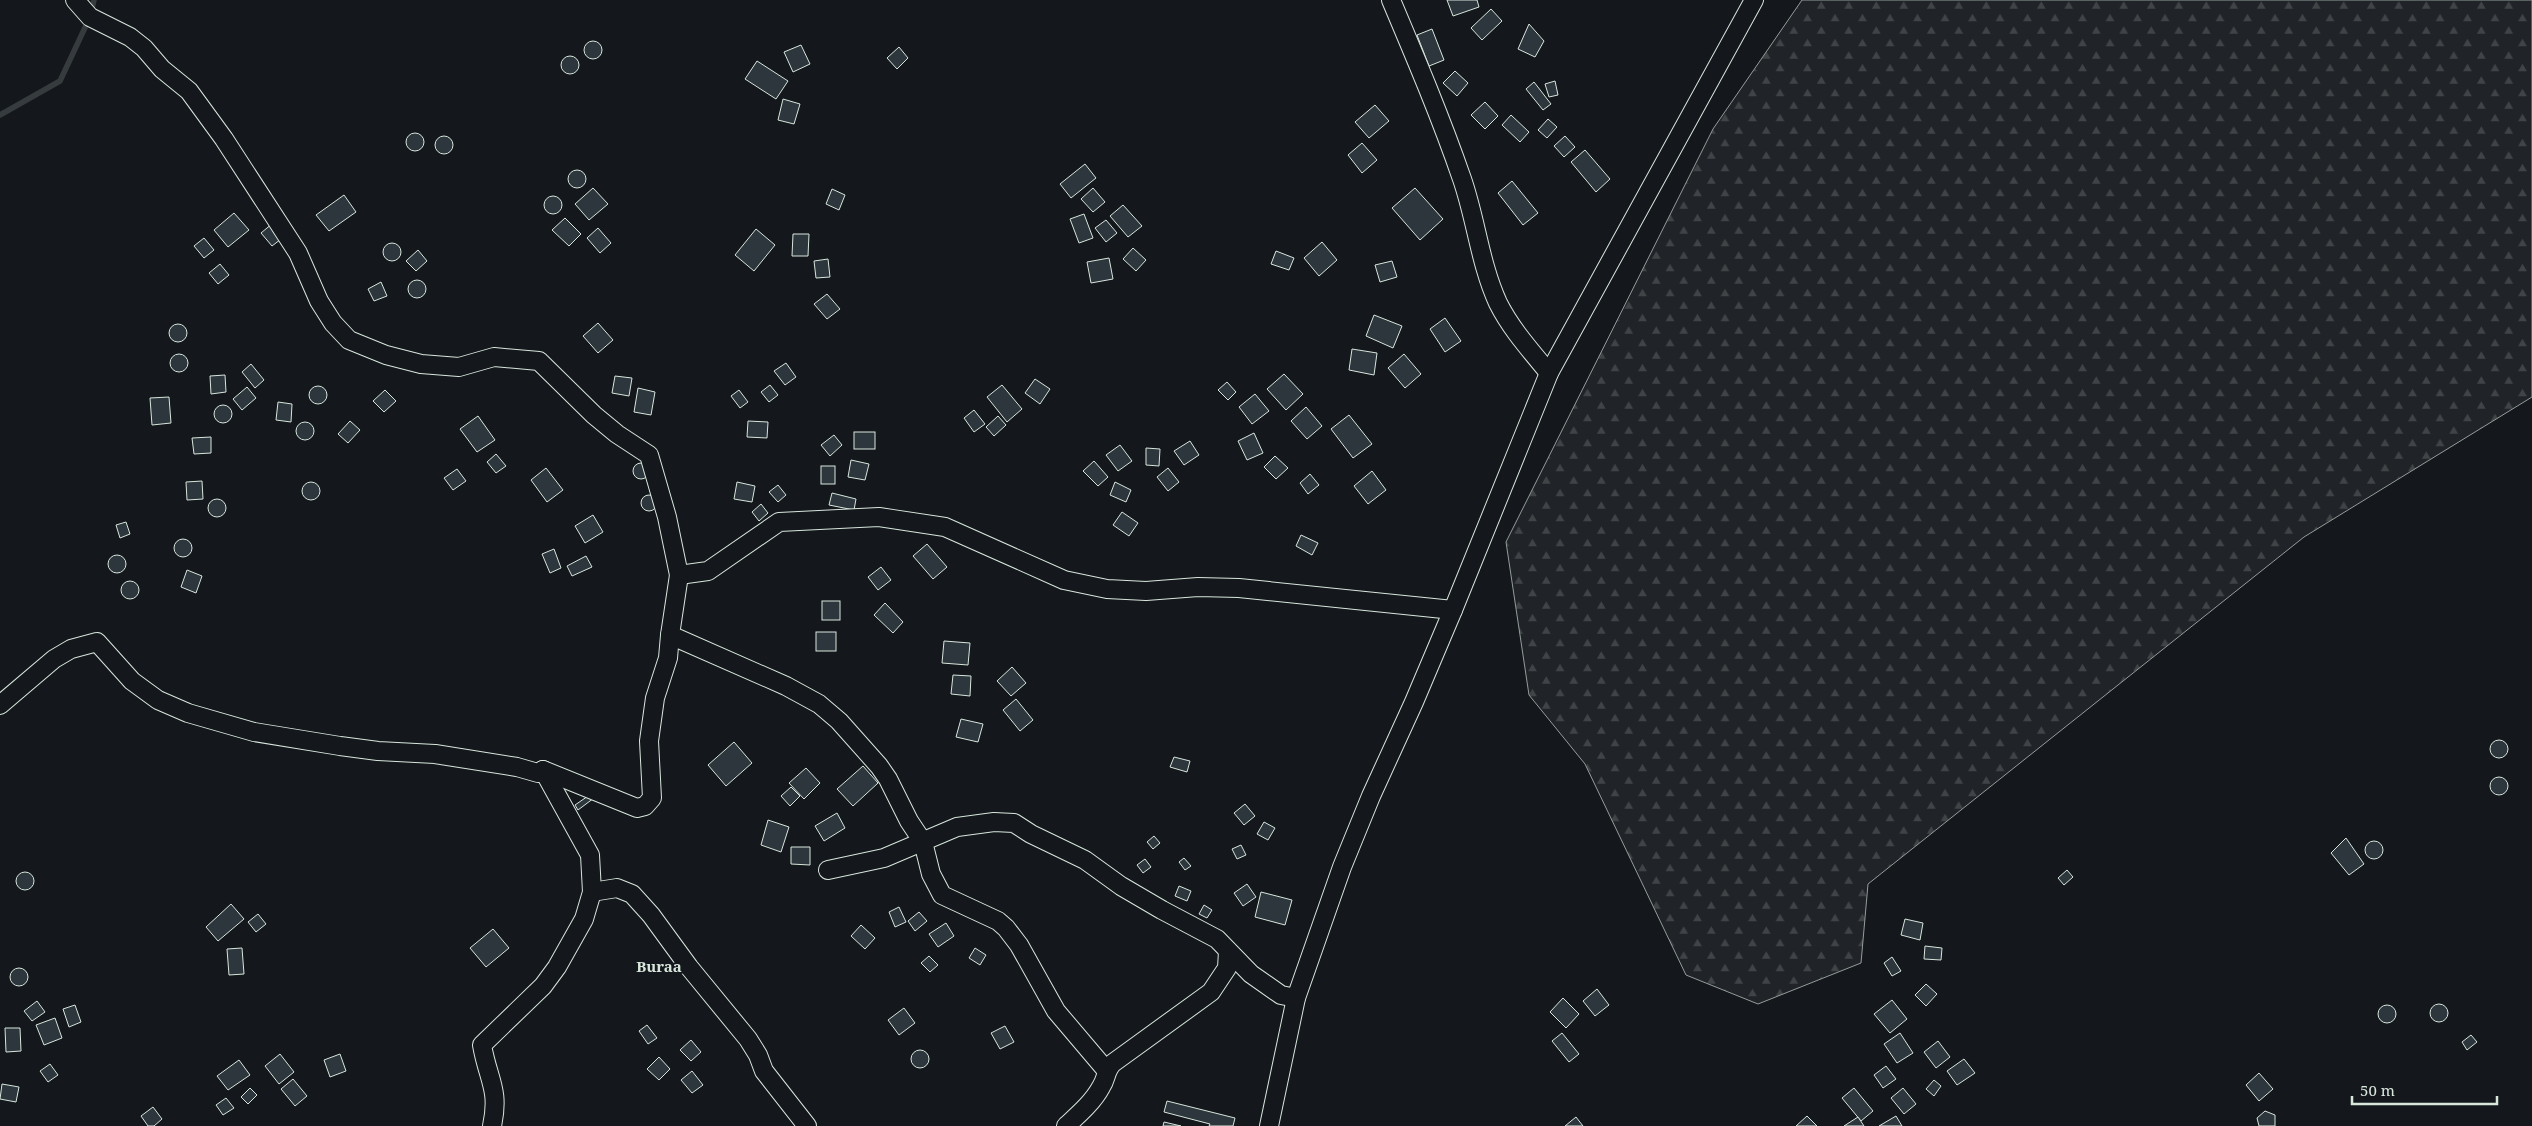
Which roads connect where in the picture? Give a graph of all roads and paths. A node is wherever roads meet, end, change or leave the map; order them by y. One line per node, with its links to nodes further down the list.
1 (75, 0): 5 (street)
2 (1391, 0): 4 (street)
3 (1754, 0): 4 (street)
4 (1549, 373): 6 (street)
5 (680, 575): 6 (street); 7 (street)
6 (1453, 610): 14 (street)
7 (670, 635): 9 (street); 10 (street)
8 (0, 705): 9 (street)
9 (543, 770): 12 (street)
10 (923, 842): 11 (street); 13 (street); 15 (street)
11 (828, 870)
12 (592, 892): 16 (street); 17 (street)
13 (1228, 951): 14 (street); 15 (street)
14 (1296, 998): 19 (street)
15 (1106, 1070): 18 (street)
16 (492, 1126)
17 (806, 1126)
18 (1066, 1126)
19 (1269, 1126)

